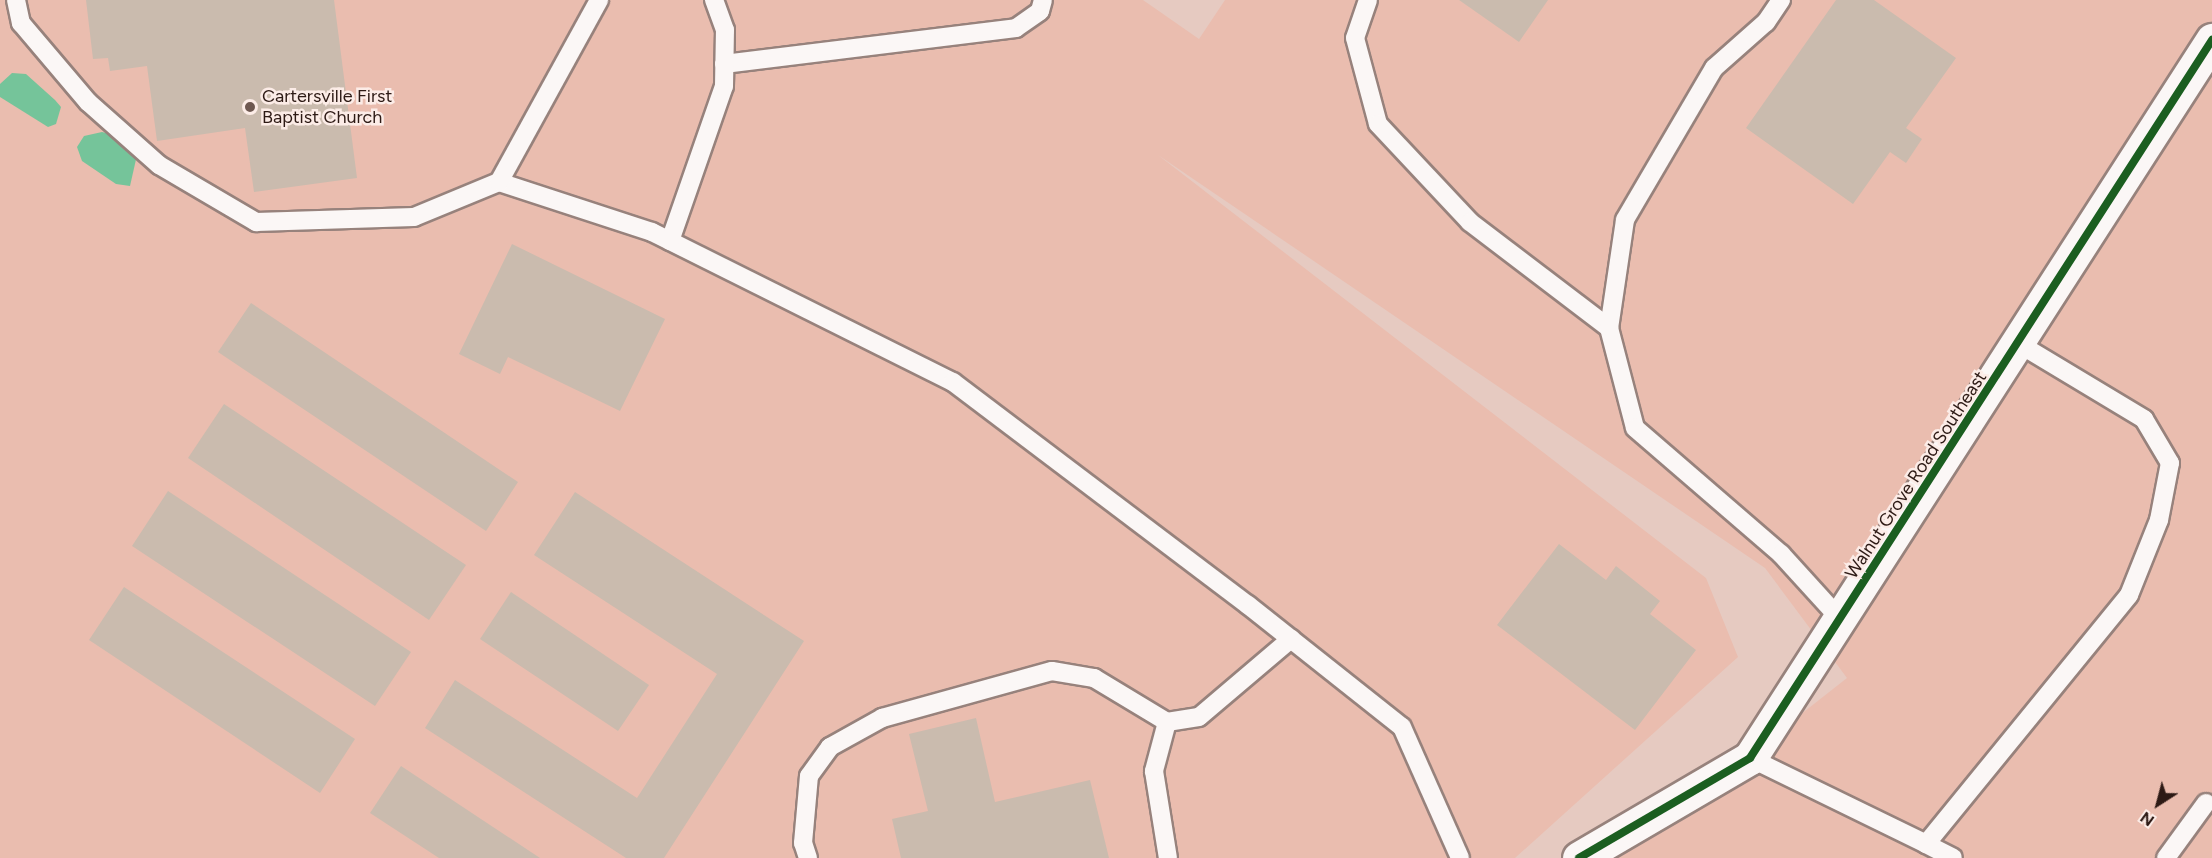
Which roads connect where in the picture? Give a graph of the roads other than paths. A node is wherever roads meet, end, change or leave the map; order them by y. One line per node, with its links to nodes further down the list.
1 (16, 0): 9 (lane)
2 (599, 0): 9 (lane)
3 (714, 0): 8 (lane)
4 (1043, 0): 8 (lane)
5 (1368, 0): 11 (lane)
6 (1781, 0): 11 (lane)
7 (2212, 40): 12 (street, Walnut Grove Road Southeast)
8 (724, 64): 10 (lane)
9 (499, 182): 10 (lane)
10 (670, 241): 14 (lane)
11 (1609, 328): 13 (lane)
12 (2019, 344): 13 (street, Walnut Grove Road Southeast); 18 (lane)
13 (1841, 620): 16 (street, Walnut Grove Road Southeast)
14 (1291, 639): 15 (lane); 21 (lane)
15 (1167, 722): 19 (lane); 20 (lane)
16 (1750, 758): 18 (lane); 22 (street, Walnut Grove Road Southeast)
17 (2206, 803): 24 (lane)
18 (1926, 844): 23 (lane)
19 (808, 858)
20 (1168, 858)
21 (1460, 858)
22 (1579, 858)
23 (1953, 858)
24 (2166, 858)

